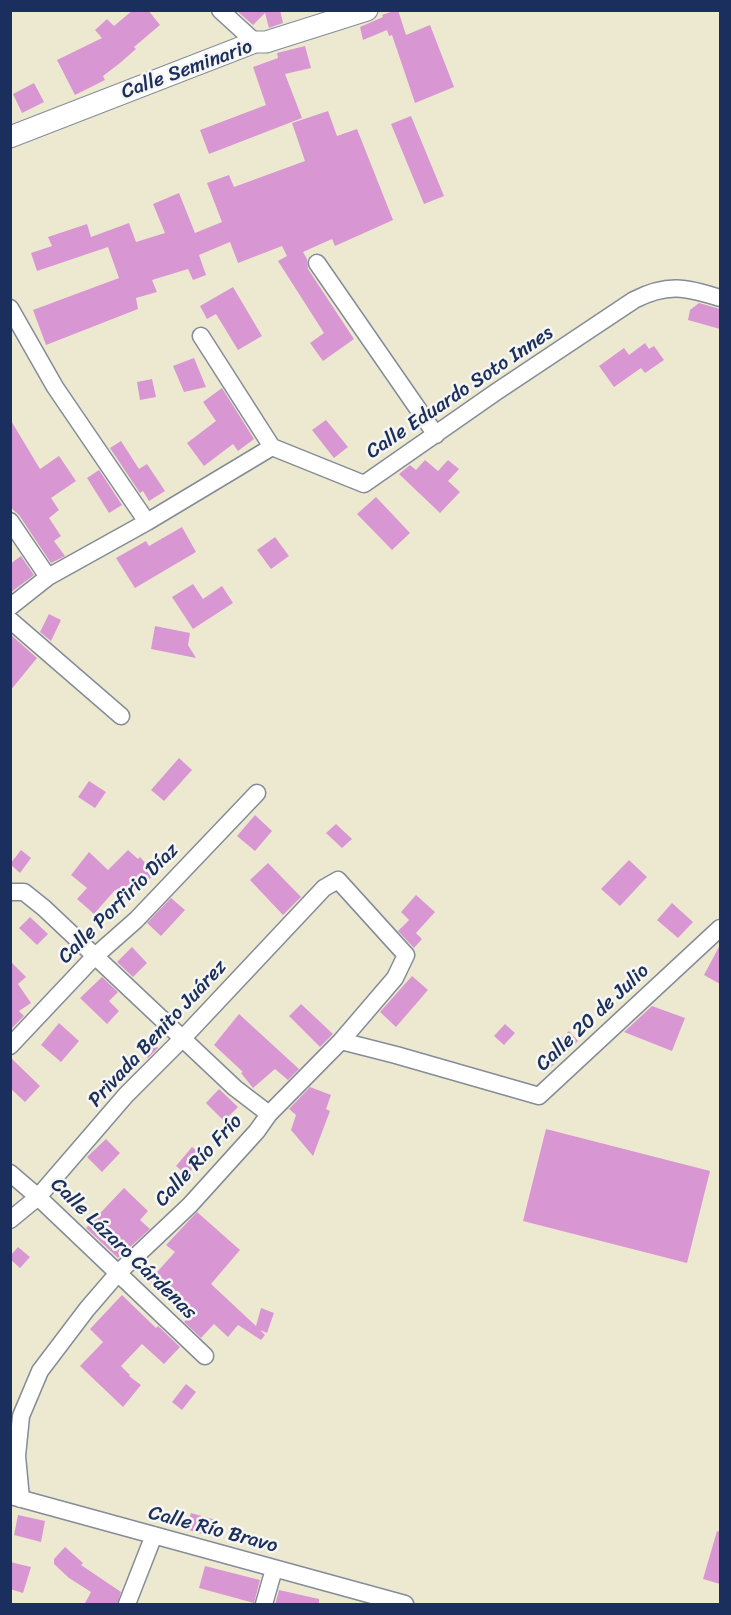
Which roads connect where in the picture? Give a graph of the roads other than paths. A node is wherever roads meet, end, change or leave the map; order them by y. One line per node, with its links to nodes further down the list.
1 (220, 10): 3 (street)
2 (367, 10): 3 (street, Calle Seminario)
3 (255, 42): 4 (street, Calle Seminario)
4 (10, 137)
5 (316, 263): 9 (street)
6 (720, 298): 9 (street, Calle Eduardo Soto Innes)
7 (10, 308): 12 (street)
8 (201, 336): 10 (street)
9 (436, 435): 10 (street, Calle Eduardo Soto Innes)
10 (272, 447): 12 (street)
11 (10, 521): 13 (street)
12 (147, 522): 13 (street)
13 (48, 578): 14 (street)
14 (10, 607)
15 (10, 620): 16 (street)
16 (121, 716)
17 (257, 793): 21 (street, Calle Porfirio Díaz)
18 (338, 880): 22 (street, Privada Benito Juárez); 23 (street, Calle Río Frío)
19 (17, 892): 21 (street)
20 (720, 928): 23 (street, Calle 20 de Julio)
21 (94, 957): 22 (street); 24 (street, Calle Porfirio Díaz)
22 (183, 1038): 25 (street); 27 (street, Privada Benito Juárez)
23 (341, 1041): 25 (street, Calle Río Frío)
24 (10, 1046)
25 (269, 1114): 29 (street, Calle Río Frío)
26 (10, 1173): 27 (street, Calle Lázaro Cárdenas)
27 (38, 1197): 28 (street, Privada Benito Juárez); 29 (street, Calle Lázaro Cárdenas)
28 (10, 1220)
29 (118, 1273): 30 (street, Calle Lázaro Cárdenas); 31 (street, Calle Río Frío)
30 (205, 1356)
31 (16, 1498): 32 (street, Calle Río Bravo)
32 (154, 1535): 33 (street, Calle Río Bravo); 34 (street)
33 (274, 1569): 35 (street); 36 (street, Calle Río Bravo)
34 (127, 1605)
35 (264, 1605)
36 (405, 1605)

